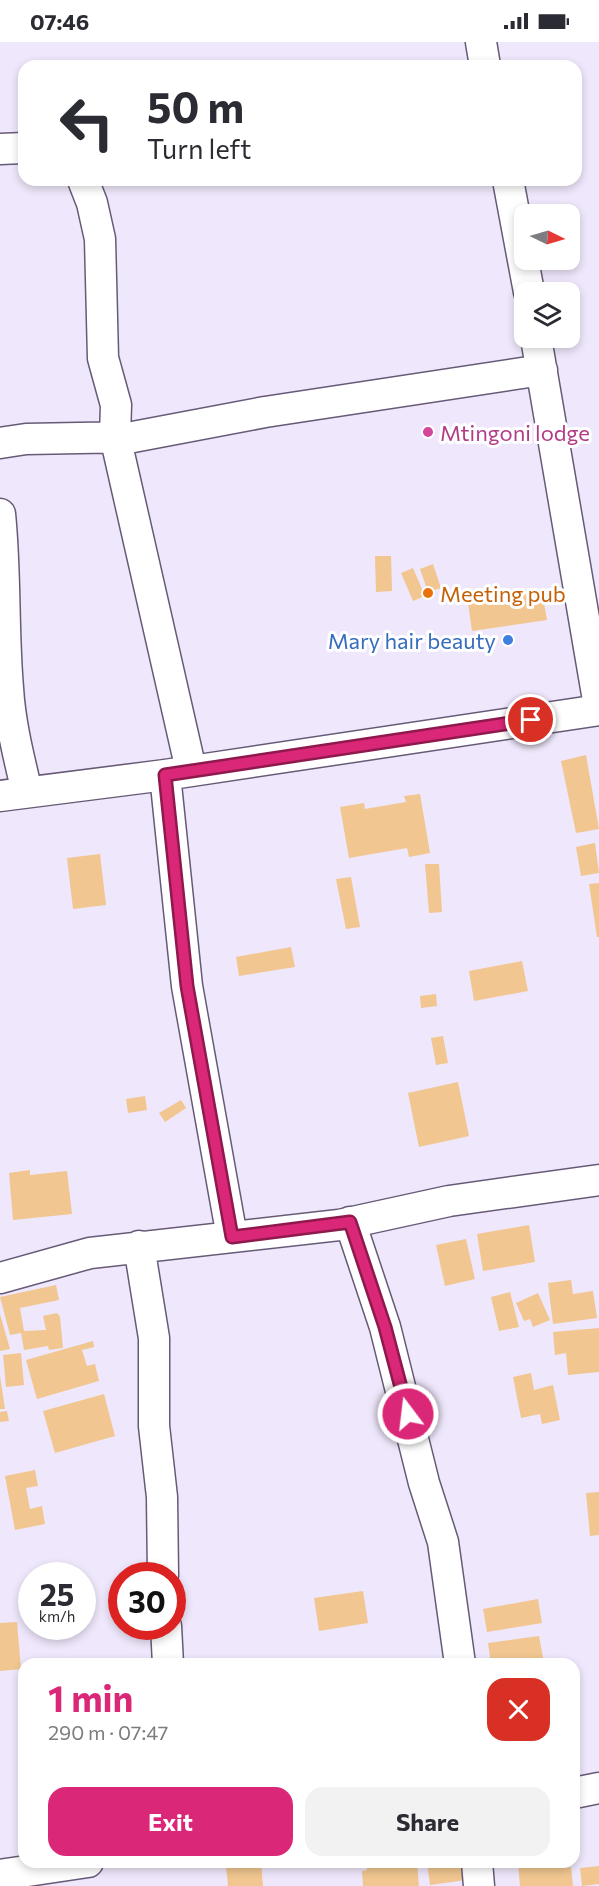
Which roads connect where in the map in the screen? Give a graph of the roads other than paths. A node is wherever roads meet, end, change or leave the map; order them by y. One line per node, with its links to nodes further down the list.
1 (481, 42): 2 (street)
2 (484, 60)
3 (18, 148): 4 (street)
4 (0, 149)
5 (85, 186): 10 (street)
6 (509, 186): 7 (street)
7 (527, 282)
8 (538, 348): 9 (street)
9 (542, 370): 10 (street); 13 (street)
10 (115, 436): 11 (street); 14 (street)
11 (0, 443)
12 (0, 514): 15 (street)
13 (599, 708): 14 (street)
14 (178, 772): 15 (street); 18 (street)
15 (13, 794)
16 (599, 1180): 17 (street)
17 (350, 1222): 18 (street); 24 (street)
18 (232, 1237): 19 (street)
19 (139, 1246): 20 (street); 21 (street)
20 (0, 1278)
21 (163, 1562)
22 (167, 1640): 23 (street)
23 (168, 1658)
24 (459, 1658)
25 (599, 1788): 26 (street)
26 (580, 1791)
27 (47, 1868): 29 (street)
28 (478, 1868): 30 (street)
29 (0, 1875)
30 (479, 1886)

